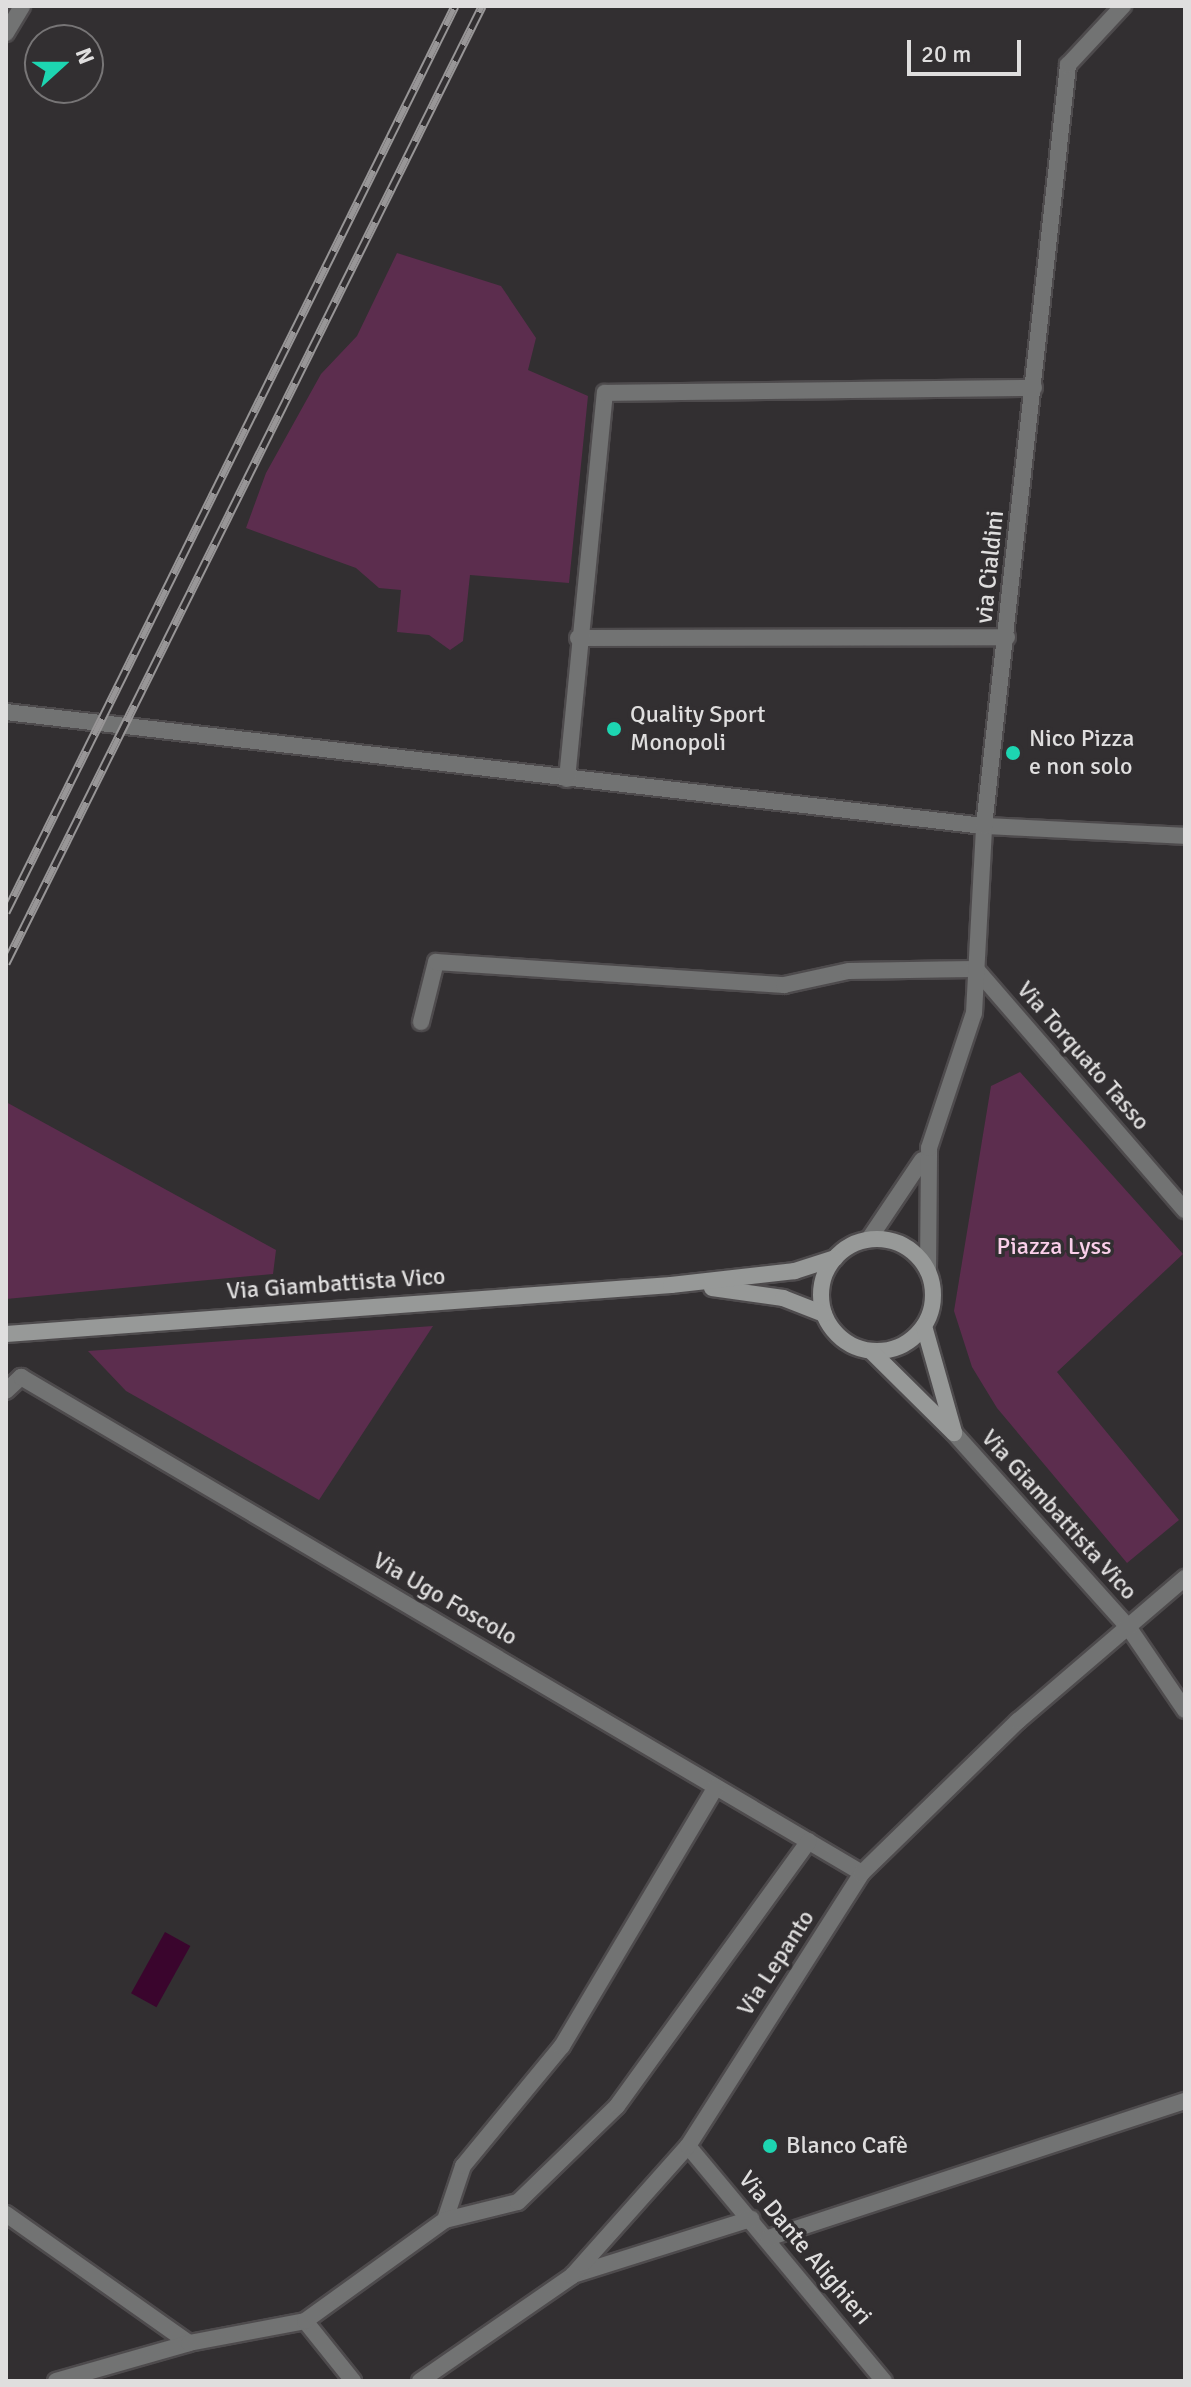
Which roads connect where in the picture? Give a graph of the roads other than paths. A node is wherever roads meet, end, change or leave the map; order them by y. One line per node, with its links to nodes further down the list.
1 (22, 6): 3 (street)
2 (1123, 6): 4 (street, via Cialdini)
3 (6, 33)
4 (1034, 388): 5 (street, via Cialdini); 6 (street)
5 (1007, 637): 6 (street); 9 (street, via Cialdini)
6 (578, 638): 8 (street)
7 (6, 712): 8 (street)
8 (567, 779): 9 (street)
9 (984, 826): 10 (street); 11 (street, via Cialdini)
10 (1185, 836)
11 (976, 969): 12 (street); 13 (street, via Cialdini); 14 (street, Via Torquato Tasso)
12 (421, 1022)
13 (929, 1148): 15 (street, via Cialdini); 17 (street, via Cialdini)
14 (1185, 1210)
15 (869, 1239): 16 (street); 17 (street)
16 (835, 1258): 18 (street, Via Giambattista Vico); 19 (street)
17 (928, 1271): 20 (street)
18 (671, 1285): 19 (street, Via Giambattista Vico); 21 (street, Via Giambattista Vico)
19 (824, 1314): 22 (street)
20 (924, 1326): 22 (street); 24 (street, Via Giambattista Vico)
21 (6, 1334)
22 (871, 1351): 24 (street, Via Giambattista Vico)
23 (6, 1391): 28 (street, Via Ugo Foscolo)
24 (954, 1433): 26 (street, Via Giambattista Vico)
25 (1185, 1578): 26 (street, Via Lepanto)
26 (1129, 1628): 27 (street, Via Giambattista Vico); 30 (street, Via Lepanto)
27 (1185, 1710)
28 (716, 1787): 29 (street, Via Ugo Foscolo); 35 (street)
29 (809, 1841): 30 (street, Via Ugo Foscolo); 35 (street)
30 (862, 1873): 32 (street, Via Lepanto)
31 (1185, 2101): 36 (street)
32 (688, 2146): 34 (street, Via Dante Alighieri); 37 (street, Via Lepanto)
33 (6, 2214): 39 (street)
34 (751, 2219): 36 (street, Via Dante Alighieri); 37 (street)
35 (445, 2220): 38 (street)
36 (768, 2238): 43 (street, Via Dante Alighieri)
37 (572, 2276): 42 (street, Via Lepanto)
38 (305, 2321): 39 (street); 41 (street)
39 (189, 2343): 40 (street)
40 (56, 2381)
41 (353, 2381)
42 (420, 2381)
43 (884, 2381)

